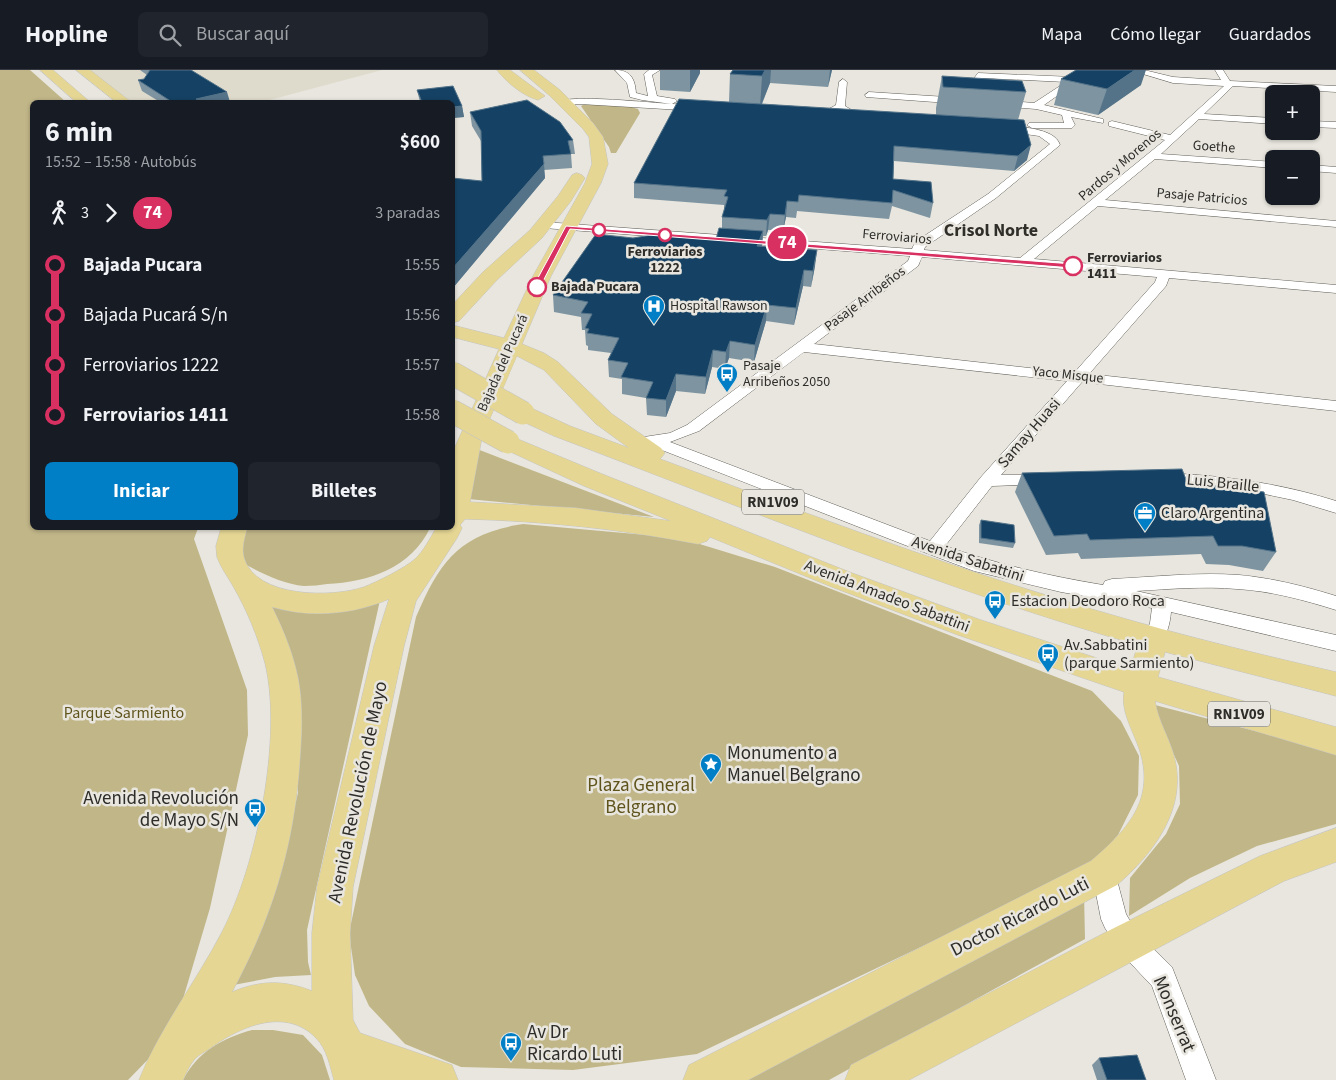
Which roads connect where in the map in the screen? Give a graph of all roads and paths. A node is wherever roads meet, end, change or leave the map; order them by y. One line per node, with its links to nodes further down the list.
1 (46, 70): 22 (main road)
2 (82, 70): 23 (main road)
3 (503, 70): 20 (main road)
4 (513, 70): 20 (main road, Bajada del Pucará)
5 (526, 70): 20 (main road, Bajada del Pucará)
6 (535, 70): 20 (main road)
7 (619, 70): 21 (street)
8 (656, 70): 12 (street); 21 (street)
9 (1090, 70): 14 (street)
10 (1134, 70): 17 (street)
11 (1219, 70): 17 (street)
12 (666, 71)
13 (1125, 76): 16 (street)
14 (1075, 80): 24 (street); 25 (street)
15 (843, 82): 28 (street)
16 (1153, 83)
17 (1228, 83): 18 (street); 27 (street, Pardos y Morenos)
18 (1336, 89)
19 (869, 95): 24 (street)
20 (556, 99): 21 (street); 41 (main road, Bajada del Pucará); 42 (main road, Bajada del Pucará)
21 (656, 99)
22 (81, 100)
23 (121, 100)
24 (982, 102): 25 (street)
25 (1036, 106): 26 (street)
26 (1068, 114): 30 (street); 43 (street, Pasaje Arribeños)
27 (1196, 116): 29 (street); 34 (street, Pardos y Morenos)
28 (859, 119)
29 (1265, 120)
30 (1100, 121)
31 (1112, 124): 34 (street)
32 (1320, 124): 33 (street)
33 (1336, 125)
34 (1172, 139): 35 (street, Pardos y Morenos)
35 (1153, 156): 36 (street, Goethe); 39 (street, Pardos y Morenos)
36 (1265, 164)
37 (1320, 169): 38 (street)
38 (1336, 170)
39 (1096, 203): 40 (street, Pasaje Patricios); 44 (street, Pardos y Morenos)
40 (1336, 224)
41 (544, 225): 42 (street, Ferroviarios); 47 (main road, Bajada del Pucará)
42 (568, 227): 43 (street, Ferroviarios); 50 (main road, Bajada del Pucará)
43 (916, 253): 44 (street, Ferroviarios); 53 (street, Pasaje Arribeños)
44 (1023, 262): 45 (street, Ferroviarios)
45 (1164, 274): 46 (street, Ferroviarios); 56 (street, Samay Huasi)
46 (1336, 289)
47 (474, 293): 48 (main road); 49 (main road, Bajada del Pucará)
48 (455, 302)
49 (455, 314)
50 (522, 321): 52 (main road, Bajada del Pucará); 54 (main road, RN1V09)
51 (455, 332): 52 (main road)
52 (510, 346): 54 (main road); 64 (main road, Bajada del Pucará)
53 (800, 347): 56 (street, Yaco Misque); 60 (street, Pasaje Arribeños)
54 (551, 366): 59 (main road, RN1V09)
55 (455, 376): 71 (main road, bridge)
56 (1079, 376): 57 (street, Yaco Misque); 63 (street, Samay Huasi)
57 (1336, 406)
58 (455, 413): 72 (main road, Avenida Amadeo Sabattini, bridge)
59 (614, 426): 60 (street, Avenida Sabattini); 69 (main road, RN1V09)
60 (650, 440): 70 (street, Avenida Sabattini)
61 (1143, 477): 65 (street, Luis Braille)
62 (1056, 479): 63 (street)
63 (987, 481): 71 (street, Samay Huasi)
64 (455, 502)
65 (1336, 507)
66 (455, 517): 72 (main road, RN1V09)
67 (234, 530): 74 (main road)
68 (447, 530): 73 (main road, Bajada del Pucará)
69 (858, 535): 70 (street); 71 (main road, RN1V09)
70 (911, 541): 71 (street, Avenida Sabattini)
71 (935, 559): 75 (street, Avenida Sabattini); 78 (main road, RN1V09)
72 (799, 562): 81 (main road, Avenida Amadeo Sabattini / RN1V09)
73 (423, 566): 74 (main road); 87 (main road, Avenida Revolución de Mayo)
74 (246, 583): 86 (main road)
75 (1080, 588): 76 (street, Avenida Sabattini); 77 (street)
76 (1162, 603): 78 (street); 79 (street, Avenida Sabattini)
77 (1336, 603)
78 (1154, 639): 80 (main road, RN1V09); 81 (main road, Doctor Ricardo Luti)
79 (1336, 643)
80 (1336, 684)
81 (1141, 685): 82 (main road, Avenida Amadeo Sabattini / RN1V09); 84 (main road, Doctor Ricardo Luti)
82 (1336, 741)
83 (1336, 845): 85 (main road)
84 (1104, 873): 85 (street, Monserrat); 90 (main road, Doctor Ricardo Luti)
85 (1128, 942): 91 (main road); 92 (street, Monserrat)
86 (179, 1044): 87 (main road); 88 (main road)
87 (345, 1052): 89 (main road)
88 (160, 1080)
89 (437, 1080)
90 (704, 1080)
91 (866, 1080)
92 (1201, 1080)

